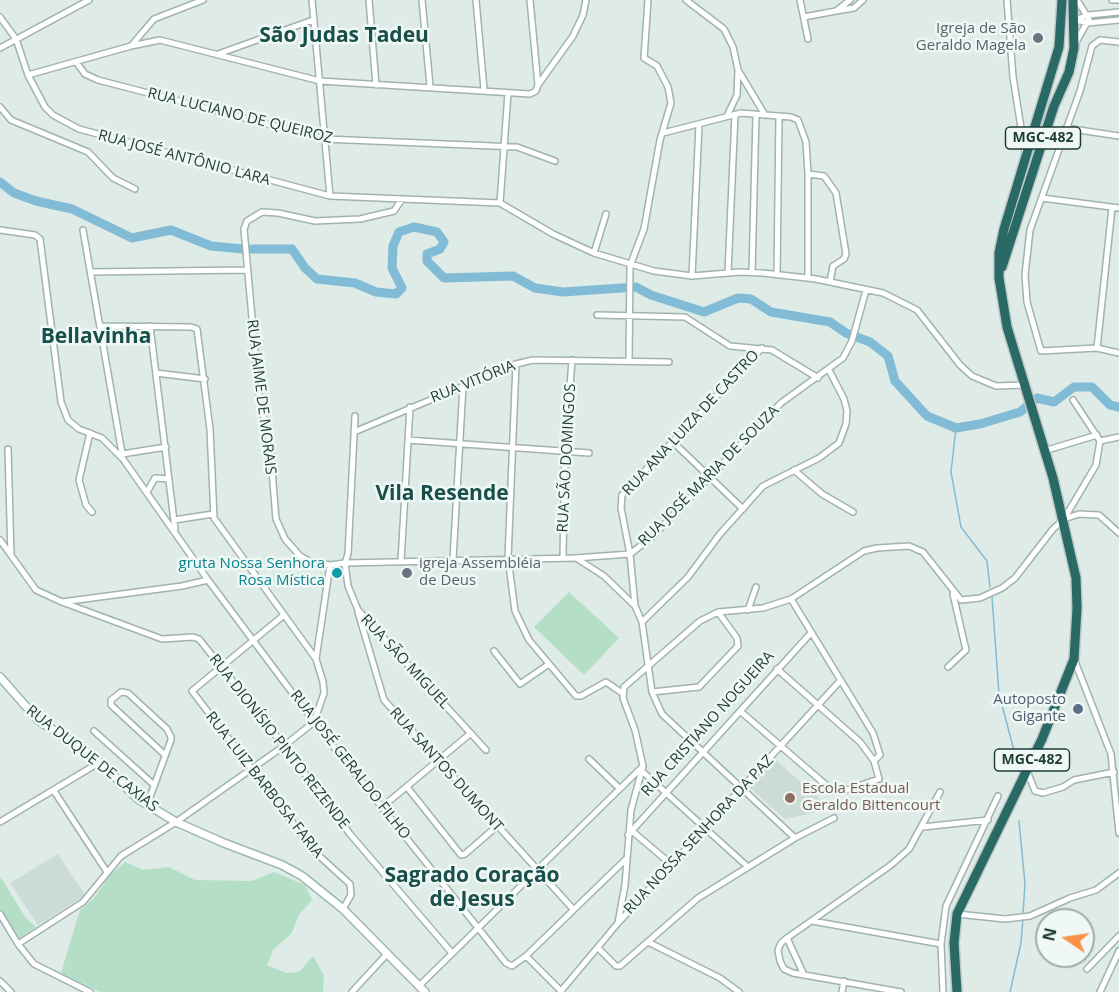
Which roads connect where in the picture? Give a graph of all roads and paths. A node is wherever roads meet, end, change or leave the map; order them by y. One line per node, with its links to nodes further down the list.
1 (88, 0): 32 (street)
2 (187, 0): 20 (street)
3 (203, 0): 20 (street)
4 (312, 0): 27 (street)
5 (369, 0): 43 (street)
6 (422, 0): 44 (street)
7 (476, 0): 46 (street)
8 (530, 0): 45 (street)
9 (586, 0): 45 (street)
10 (648, 0): 56 (street)
11 (686, 0): 40 (street)
12 (800, 0): 26 (street)
13 (850, 0): 21 (street); 22 (street)
14 (863, 0): 21 (street)
15 (1007, 0): 60 (street)
16 (1062, 0): 30 (highway, MGC-482)
17 (1075, 0): 24 (street); 28 (highway, MGC-482)
18 (1112, 0): 19 (street)
19 (1119, 0)
20 (184, 7): 35 (street)
21 (854, 8): 22 (street)
22 (836, 11): 26 (street)
23 (1119, 12): 24 (street)
24 (1088, 15): 28 (street); 31 (street)
25 (0, 17): 32 (street, RUA JOSÉ ANTÔNIO LARA)
26 (804, 17): 33 (street)
27 (313, 20): 38 (street); 42 (street)
28 (1075, 20): 30 (highway); 31 (street); 37 (highway, MGC-482)
29 (1119, 20): 31 (street)
30 (1062, 22): 60 (highway, MGC-482)
31 (1088, 23): 37 (street)
32 (16, 39): 36 (street); 41 (street, RUA JOSÉ ANTÔNIO LARA)
33 (808, 39)
34 (1119, 42): 55 (street)
35 (131, 46): 38 (street); 39 (street)
36 (0, 48)
37 (1074, 48): 79 (highway, MGC-482)
38 (217, 54): 42 (street)
39 (76, 62): 41 (street); 58 (street, RUA LUCIANO DE QUEIROZ)
40 (738, 70): 51 (street); 52 (street)
41 (28, 75): 64 (street, RUA JOSÉ ANTÔNIO LARA)
42 (320, 81): 43 (street); 58 (street)
43 (376, 85): 44 (street)
44 (430, 86): 46 (street)
45 (538, 87): 47 (street)
46 (484, 89): 47 (street)
47 (507, 93): 59 (street)
48 (0, 107): 63 (street)
49 (735, 114): 50 (street); 52 (street); 78 (street)
50 (756, 115): 51 (street); 77 (street)
51 (765, 115): 53 (street)
52 (727, 116): 54 (street)
53 (779, 116): 62 (street); 80 (street)
54 (699, 125): 56 (street); 81 (street)
55 (1066, 128): 57 (street); 65 (street)
56 (662, 134): 74 (street)
57 (1119, 136)
58 (325, 139): 59 (street, RUA LUCIANO DE QUEIROZ); 64 (street)
59 (505, 146): 61 (street, RUA LUCIANO DE QUEIROZ); 67 (street)
60 (1025, 158): 79 (highway, MGC-482)
61 (555, 161)
62 (808, 174): 82 (street); 83 (street)
63 (135, 189)
64 (330, 196): 66 (street, RUA JOSÉ ANTÔNIO LARA)
65 (1042, 198): 68 (street); 90 (street)
66 (402, 199): 67 (street, RUA JOSÉ ANTÔNIO LARA); 75 (street, RUA JAIME DE MORAIS)
67 (500, 203): 73 (street)
68 (1112, 208): 69 (street); 90 (street)
69 (1119, 208)
70 (606, 214): 73 (street)
71 (0, 230): 106 (street, RUA JOSÉ GERALDO FILHO)
72 (83, 230): 76 (street)
73 (594, 253): 74 (street)
74 (630, 266): 81 (street); 86 (street)
75 (246, 270): 76 (street); 141 (street, RUA JAIME DE MORAIS)
76 (90, 272): 87 (street)
77 (752, 272): 78 (street); 80 (street)
78 (728, 273): 81 (street)
79 (999, 274): 101 (highway, MGC-482)
80 (777, 275): 82 (street)
81 (692, 276)
82 (808, 278): 83 (street)
83 (830, 282): 84 (street)
84 (866, 290): 96 (street, RUA JOSÉ MARIA DE SOUZA); 101 (street)
85 (597, 315): 86 (street)
86 (629, 315): 89 (street); 93 (street)
87 (101, 326): 88 (street); 119 (street)
88 (150, 326): 97 (street); 99 (street)
89 (762, 348): 98 (street); 110 (street, RUA ANA LUIZA DE CASTRO)
90 (1096, 348): 91 (street)
91 (1119, 353)
92 (572, 360): 93 (street, RUA VITÓRIA); 95 (street, RUA VITÓRIA); 117 (street, RUA SÃO DOMINGOS)
93 (629, 361): 94 (street, RUA VITÓRIA)
94 (669, 362)
95 (516, 364): 100 (street, RUA VITÓRIA); 114 (street)
96 (829, 370): 98 (street, RUA JOSÉ MARIA DE SOUZA); 120 (street)
97 (156, 373): 99 (street); 113 (street)
98 (818, 378): 121 (street, RUA JOSÉ MARIA DE SOUZA)
99 (205, 379): 127 (street)
100 (463, 386): 103 (street, RUA VITÓRIA); 112 (street)
101 (1025, 390): 116 (highway, MGC-482)
102 (1074, 400): 107 (street)
103 (410, 407): 105 (street, RUA VITÓRIA); 109 (street)
104 (355, 416): 105 (street, RUA SÃO MIGUEL)
105 (354, 432): 140 (street, RUA SÃO MIGUEL)
106 (90, 433): 119 (street, RUA JOSÉ GERALDO FILHO); 125 (street)
107 (1097, 435): 111 (street); 116 (street)
108 (1119, 438): 111 (street)
109 (408, 440): 112 (street); 139 (street)
110 (672, 441): 121 (street); 133 (street, RUA ANA LUIZA DE CASTRO)
111 (1100, 441): 128 (street)
112 (460, 443): 114 (street); 138 (street)
113 (166, 447): 119 (street); 122 (street)
114 (514, 448): 117 (street); 136 (street)
115 (8, 449): 134 (street)
116 (1044, 451): 128 (highway, MGC-482)
117 (566, 452): 118 (street); 135 (street, RUA SÃO DOMINGOS)
118 (589, 453)
119 (123, 457): 123 (street, RUA JOSÉ GERALDO FILHO)
120 (794, 470): 124 (street); 126 (street)
121 (709, 478): 124 (street); 133 (street, RUA JOSÉ MARIA DE SOUZA)
122 (169, 479): 123 (street); 129 (street)
123 (147, 492): 130 (street, RUA JOSÉ GERALDO FILHO)
124 (743, 509): 152 (street)
125 (92, 512)
126 (853, 512)
127 (213, 513): 129 (street); 151 (street)
128 (1064, 519): 131 (street); 144 (street); 157 (highway, MGC-482)
129 (174, 520): 130 (street)
130 (176, 533): 142 (street, RUA JOSÉ GERALDO FILHO)
131 (1119, 533)
132 (0, 540): 134 (street, RUA DIONÍSIO PINTO REZENDE)
133 (630, 554): 137 (street, RUA JOSÉ MARIA DE SOUZA); 147 (street, RUA ANA LUIZA DE CASTRO)
134 (11, 556): 146 (street, RUA DIONÍSIO PINTO REZENDE)
135 (563, 556): 136 (street, RUA JOSÉ MARIA DE SOUZA); 137 (street, RUA JOSÉ MARIA DE SOUZA)
136 (507, 558): 138 (street, RUA JOSÉ MARIA DE SOUZA); 159 (street)
137 (575, 558): 147 (street)
138 (453, 559): 139 (street, RUA JOSÉ MARIA DE SOUZA)
139 (401, 561): 140 (street, RUA JOSÉ MARIA DE SOUZA)
140 (345, 563): 141 (street, RUA JOSÉ MARIA DE SOUZA); 148 (street, RUA SÃO MIGUEL)
141 (330, 565): 156 (street)
142 (208, 580): 146 (street); 154 (street, RUA JOSÉ GERALDO FILHO)
143 (756, 587): 149 (street)
144 (953, 593): 145 (street); 161 (street)
145 (791, 599): 149 (street); 153 (street)
146 (62, 602): 160 (street, RUA DIONÍSIO PINTO REZENDE)
147 (634, 606): 152 (street)
148 (358, 610): 171 (street, RUA SÃO MIGUEL); 180 (street, RUA SANTOS DUMONT)
149 (748, 610): 150 (street)
150 (718, 612): 158 (street); 165 (street)
151 (284, 615): 154 (street); 156 (street)
152 (642, 621): 158 (street)
153 (810, 634): 162 (street, RUA CRISTIANO NOGUEIRA); 164 (street)
154 (254, 639): 160 (street); 169 (street, RUA JOSÉ GERALDO FILHO)
155 (494, 651): 159 (street)
156 (316, 659): 169 (street)
157 (1074, 659): 183 (highway, MGC-482); 184 (street)
158 (650, 663): 165 (street); 166 (street)
159 (549, 664): 166 (street)
160 (221, 666): 172 (street, RUA DIONÍSIO PINTO REZENDE); 181 (street, RUA LUIZ BARBOSA FARIA)
161 (948, 667)
162 (777, 669): 167 (street); 168 (street, RUA CRISTIANO NOGUEIRA)
163 (0, 677): 179 (street, RUA DUQUE DE CAXIAS)
164 (840, 681): 167 (street, RUA NOSSA SENHORA DA PAZ); 178 (street)
165 (652, 692): 175 (street)
166 (622, 693): 182 (street)
167 (819, 704): 173 (street, RUA NOSSA SENHORA DA PAZ); 178 (street)
168 (740, 711): 173 (street); 175 (street, RUA CRISTIANO NOGUEIRA)
169 (314, 722): 172 (street); 194 (street, RUA JOSÉ GERALDO FILHO)
170 (94, 731): 185 (street)
171 (471, 733): 174 (street, RUA SÃO MIGUEL); 180 (street)
172 (284, 746): 181 (street); 226 (street, RUA DIONÍSIO PINTO REZENDE)
173 (781, 747): 178 (street); 188 (street, RUA NOSSA SENHORA DA PAZ)
174 (486, 750)
175 (704, 753): 188 (street); 190 (street, RUA CRISTIANO NOGUEIRA)
176 (165, 755): 176 (street); 185 (street)
177 (590, 759): 187 (street)
178 (874, 761)
179 (100, 762): 189 (street); 193 (street, RUA DUQUE DE CAXIAS)
180 (437, 762): 186 (street); 200 (street, RUA SANTOS DUMONT)
181 (253, 768): 198 (street); 212 (street, RUA LUIZ BARBOSA FARIA)
182 (643, 769): 187 (street); 190 (street); 203 (street)
183 (1027, 771): 184 (street); 214 (highway, MGC-482)
184 (1114, 772): 199 (street)
185 (154, 785): 193 (street)
186 (406, 787): 194 (street); 200 (street)
187 (619, 788): 209 (street)
188 (743, 788): 202 (street, RUA NOSSA SENHORA DA PAZ); 205 (street)
189 (54, 791): 197 (street); 210 (street)
190 (667, 792): 202 (street); 203 (street, RUA CRISTIANO NOGUEIRA)
191 (940, 792): 201 (street)
192 (998, 796): 196 (street)
193 (147, 805): 198 (street, RUA DUQUE DE CAXIAS)
194 (381, 807): 218 (street, RUA JOSÉ GERALDO FILHO)
195 (834, 818): 205 (street)
196 (988, 820): 201 (street); 223 (street)
197 (0, 822)
198 (176, 822): 210 (street); 212 (street, RUA DUQUE DE CAXIAS)
199 (1118, 825): 204 (street)
200 (496, 827): 209 (street, RUA SANTOS DUMONT)
201 (923, 827): 216 (street)
202 (705, 828): 207 (street, RUA NOSSA SENHORA DA PAZ); 208 (street)
203 (630, 833): 206 (street); 207 (street)
204 (1119, 833)
205 (795, 838): 208 (street)
206 (626, 859): 213 (street); 217 (street)
207 (672, 865): 217 (street, RUA NOSSA SENHORA DA PAZ)
208 (748, 867): 221 (street)
209 (536, 871): 213 (street, RUA SANTOS DUMONT); 218 (street)
210 (107, 872): 222 (street)
211 (1119, 873): 214 (street)
212 (343, 909): 227 (street, RUA DUQUE DE CAXIAS)
213 (573, 909): 228 (street)
214 (957, 914): 242 (highway, MGC-482)
215 (0, 915): 222 (street)
216 (812, 921): 220 (street); 223 (street)
217 (618, 923): 224 (street, RUA NOSSA SENHORA DA PAZ)
218 (478, 927): 226 (street); 228 (street, RUA JOSÉ GERALDO FILHO)
219 (1119, 936): 229 (street)
220 (787, 938): 230 (street); 230 (street)
221 (648, 942): 224 (street); 238 (street)
222 (18, 944): 235 (street)
223 (941, 945): 241 (street)
224 (598, 948): 237 (street, RUA NOSSA SENHORA DA PAZ)
225 (1119, 951): 243 (street)
226 (452, 953): 233 (street)
227 (387, 954): 233 (street, RUA DUQUE DE CAXIAS); 236 (street)
228 (526, 956): 237 (street)
229 (1087, 969)
230 (804, 975): 232 (street)
231 (0, 981): 234 (street)
232 (844, 981): 239 (street); 240 (street)
233 (422, 989)
234 (11, 992)
235 (90, 992)
236 (352, 992)
237 (561, 992)
238 (739, 992)
239 (842, 992)
240 (901, 992)
241 (943, 992)
242 (957, 992)
243 (1100, 992)

